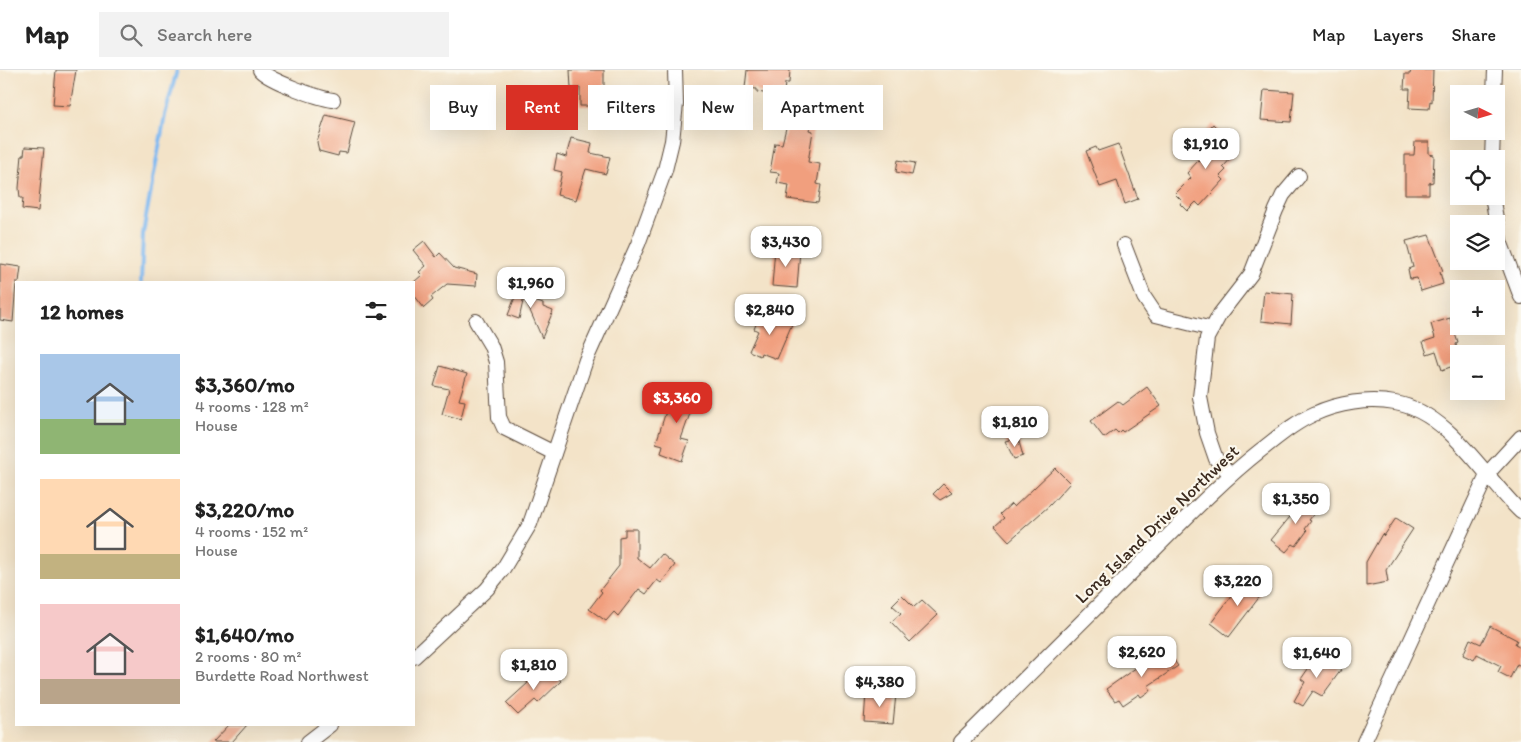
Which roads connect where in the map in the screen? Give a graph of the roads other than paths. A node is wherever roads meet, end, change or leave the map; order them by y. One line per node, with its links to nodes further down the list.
1 (260, 70): 5 (street)
2 (675, 70): 13 (street)
3 (1495, 70): 4 (street)
4 (1494, 85)
5 (333, 100)
6 (1299, 176): 11 (street)
7 (1494, 205): 9 (street)
8 (1124, 245): 11 (street)
9 (1521, 297)
10 (476, 321): 13 (street)
11 (1212, 329): 15 (street)
12 (1521, 436): 14 (street)
13 (554, 453): 17 (street)
14 (1488, 473): 15 (street, Long Island Drive Northwest); 16 (street, Long Island Drive Northwest); 21 (street)
15 (1230, 475): 20 (street, Long Island Drive Northwest)
16 (1521, 512)
17 (415, 656)
18 (329, 726): 19 (street)
19 (308, 742)
20 (961, 742)
21 (1364, 742)

